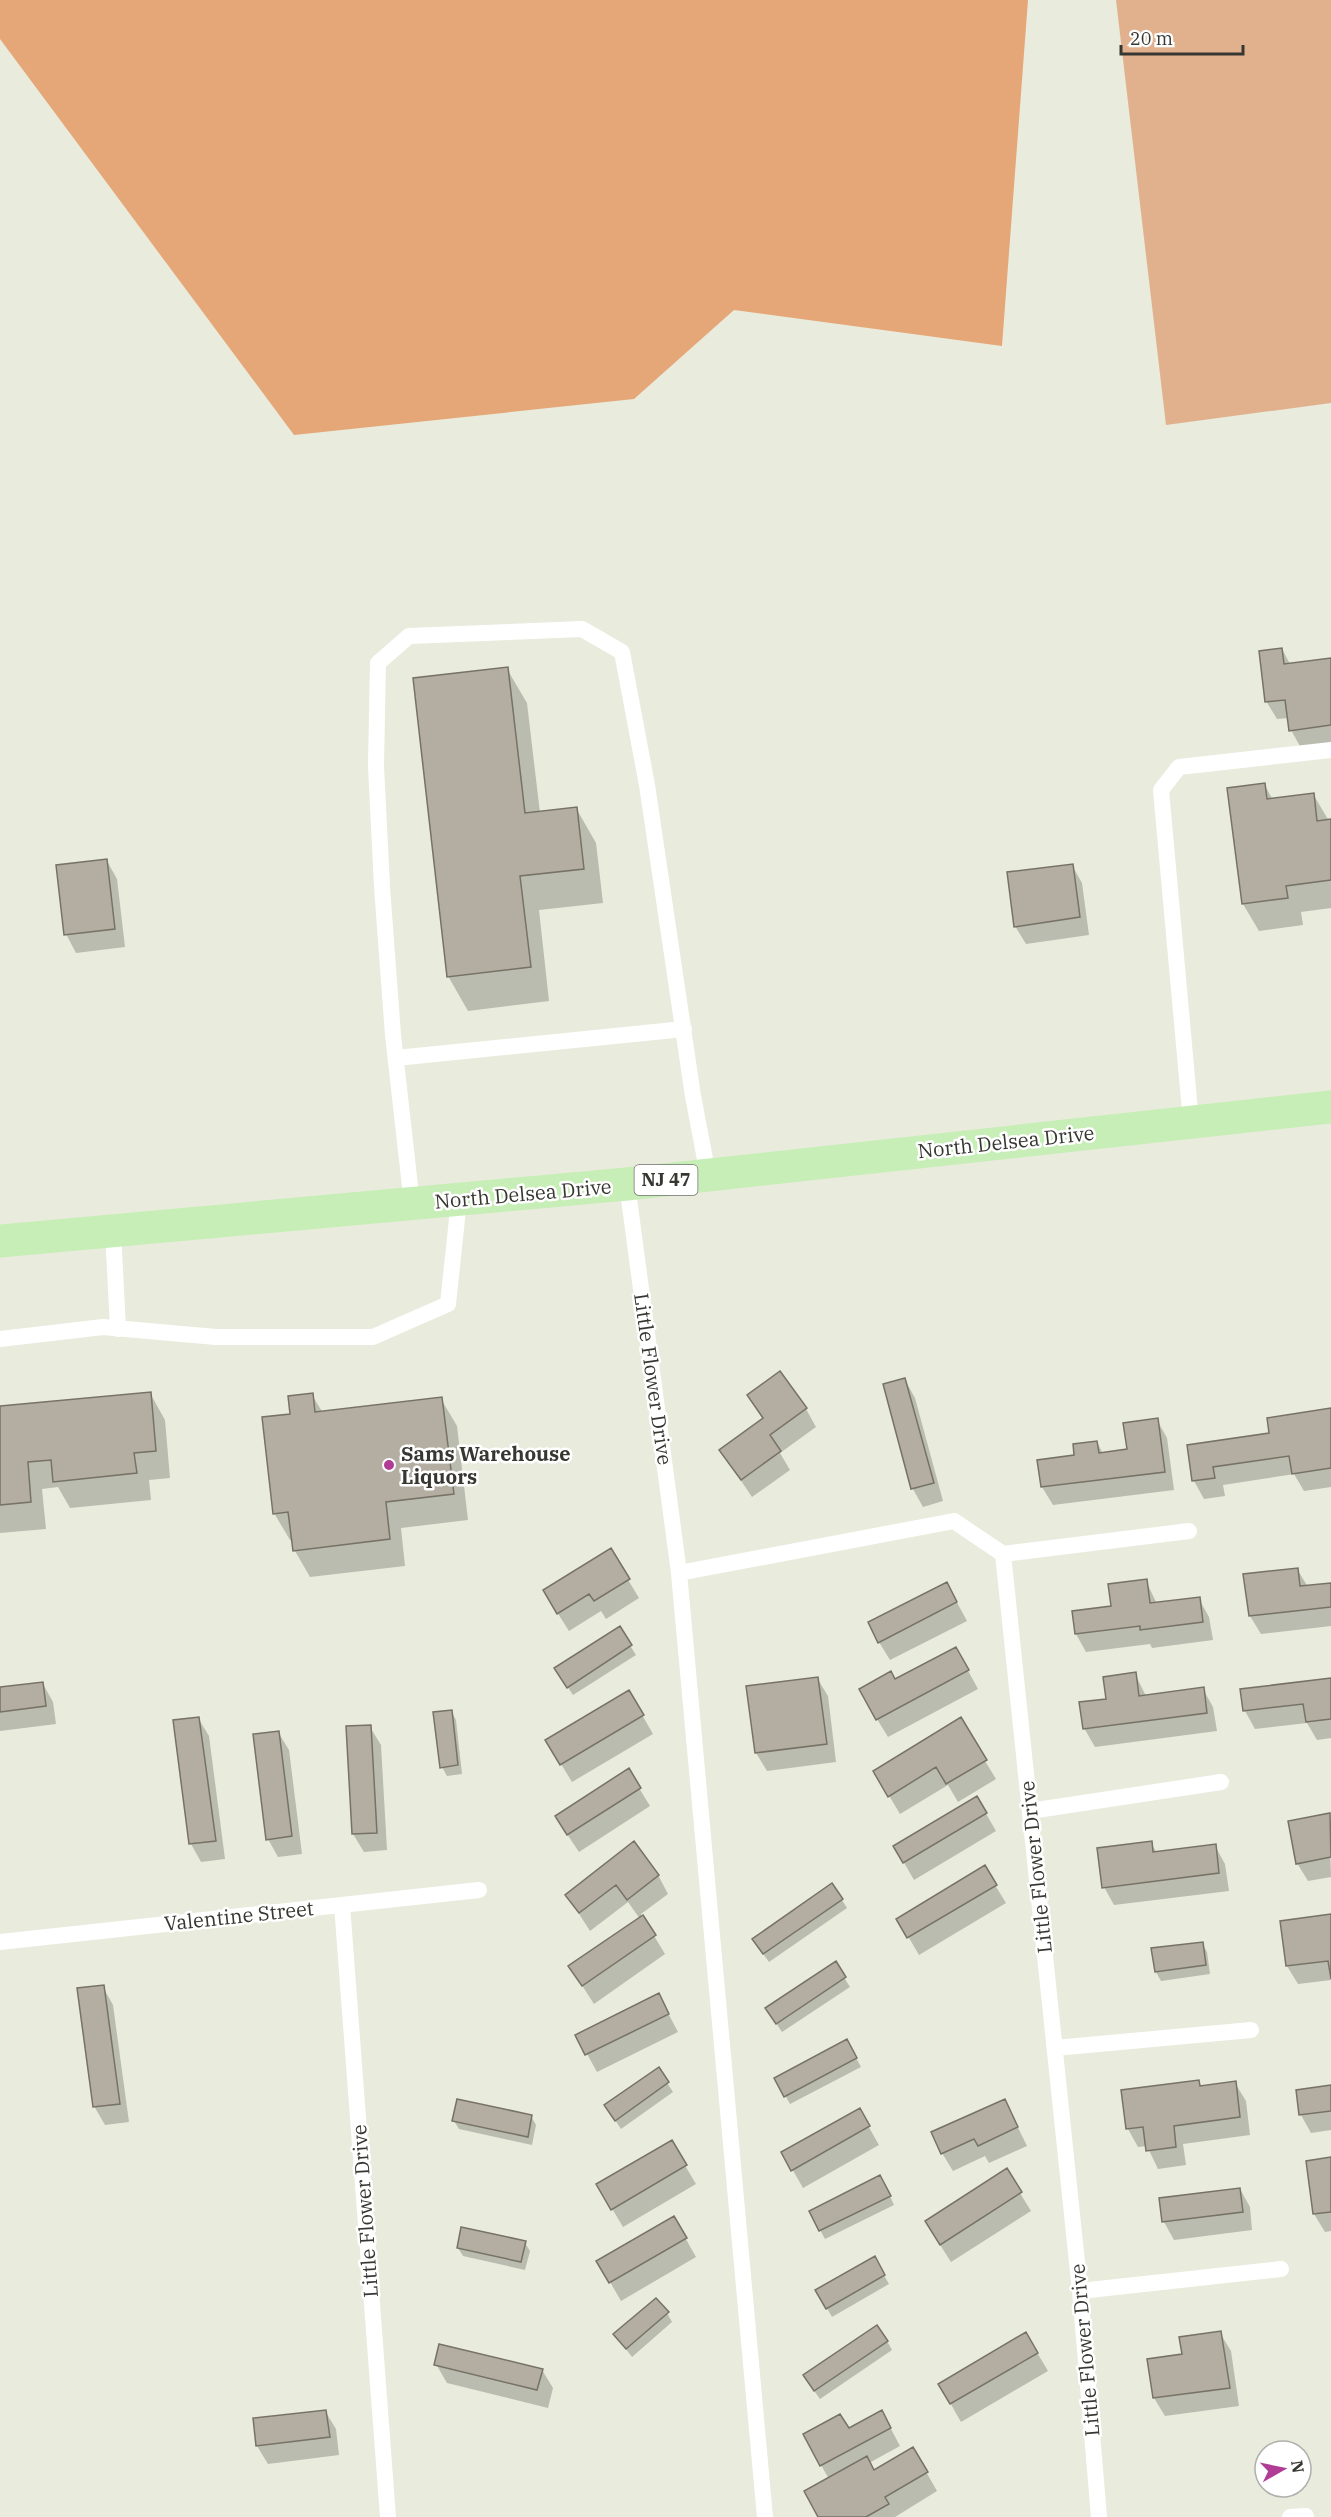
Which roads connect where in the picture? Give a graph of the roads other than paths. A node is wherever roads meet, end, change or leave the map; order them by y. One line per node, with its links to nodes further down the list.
1 (1331, 750): 5 (lane)
2 (684, 1029): 3 (lane); 3 (lane); 6 (lane)
3 (396, 1058): 9 (lane)
4 (1331, 1107): 5 (main road, North Delsea Drive / NJ 47)
5 (1191, 1122): 6 (main road, North Delsea Drive / NJ 47)
6 (708, 1175): 7 (main road, North Delsea Drive / NJ 47)
7 (627, 1184): 8 (main road, North Delsea Drive / NJ 47); 16 (lane, Little Flower Drive)
8 (459, 1200): 9 (main road, North Delsea Drive / NJ 47); 12 (lane)
9 (412, 1204): 10 (main road, North Delsea Drive / NJ 47)
10 (113, 1231): 11 (main road, North Delsea Drive / NJ 47); 12 (lane)
11 (0, 1241)
12 (118, 1329): 13 (lane)
13 (0, 1339)
14 (1189, 1531): 15 (lane)
15 (1003, 1554): 16 (lane); 18 (lane, Little Flower Drive)
16 (679, 1573): 27 (lane, Little Flower Drive)
17 (1221, 1782): 18 (lane)
18 (1030, 1811): 23 (lane, Little Flower Drive)
19 (479, 1890): 20 (lane, Valentine Street)
20 (342, 1905): 21 (lane, Valentine Street); 26 (lane, Little Flower Drive)
21 (0, 1942)
22 (1251, 2030): 23 (lane)
23 (1055, 2048): 25 (lane, Little Flower Drive)
24 (1281, 2269): 25 (lane)
25 (1080, 2291): 28 (lane, Little Flower Drive)
26 (388, 2517)
27 (765, 2517)
28 (1100, 2517)

